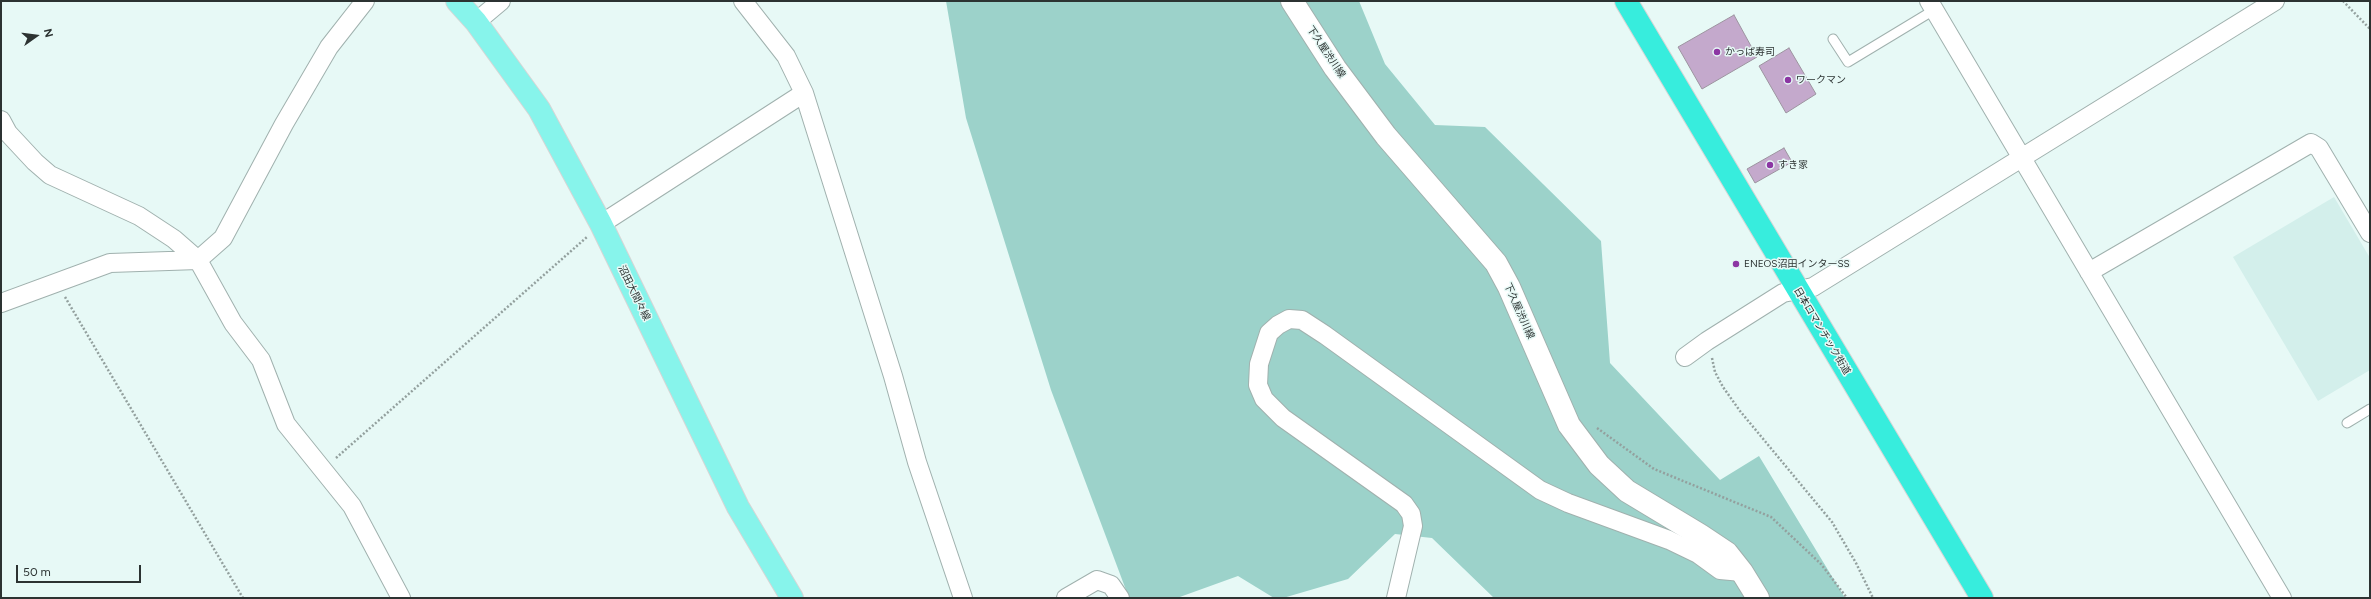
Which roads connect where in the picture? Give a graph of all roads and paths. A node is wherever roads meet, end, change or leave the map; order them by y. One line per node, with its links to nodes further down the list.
1 (365, 1): 18 (street)
2 (457, 1): 10 (main road, 沼田大間々線)
3 (501, 1): 10 (street)
4 (743, 1): 13 (street)
5 (1292, 1): 29 (main road, 下久屋渋川線)
6 (1626, 1): 21 (highway, 日本ロマンチック街道)
7 (2275, 1): 15 (street)
8 (2342, 1): 11 (path)
9 (1932, 5): 12 (lane); 15 (street)
10 (476, 22): 16 (main road, 沼田大間々線)
11 (2370, 29)
12 (1833, 39)
13 (804, 93): 16 (street); 33 (street)
14 (1, 120): 18 (street)
15 (2021, 158): 19 (street); 21 (street)
16 (601, 224): 28 (path); 32 (main road, 沼田大間々線)
17 (2370, 233): 19 (street)
18 (198, 260): 20 (street); 28 (street)
19 (2089, 272): 41 (street)
20 (56, 282): 22 (street); 30 (path)
21 (1798, 291): 23 (street); 40 (highway, 日本ロマンチック街道)
22 (1, 303)
23 (1707, 340): 24 (street); 39 (path)
24 (1685, 357)
25 (2370, 409): 26 (lane)
26 (2347, 423)
27 (1595, 424): 38 (path)
28 (323, 470): 31 (street)
29 (1742, 572): 36 (street); 37 (main road, 下久屋渋川線)
30 (243, 598)
31 (401, 598)
32 (792, 598)
33 (962, 598)
34 (1066, 598): 35 (street)
35 (1120, 598)
36 (1396, 598)
37 (1758, 598)
38 (1847, 598)
39 (1872, 598)
40 (1982, 598)
41 (2282, 598)

